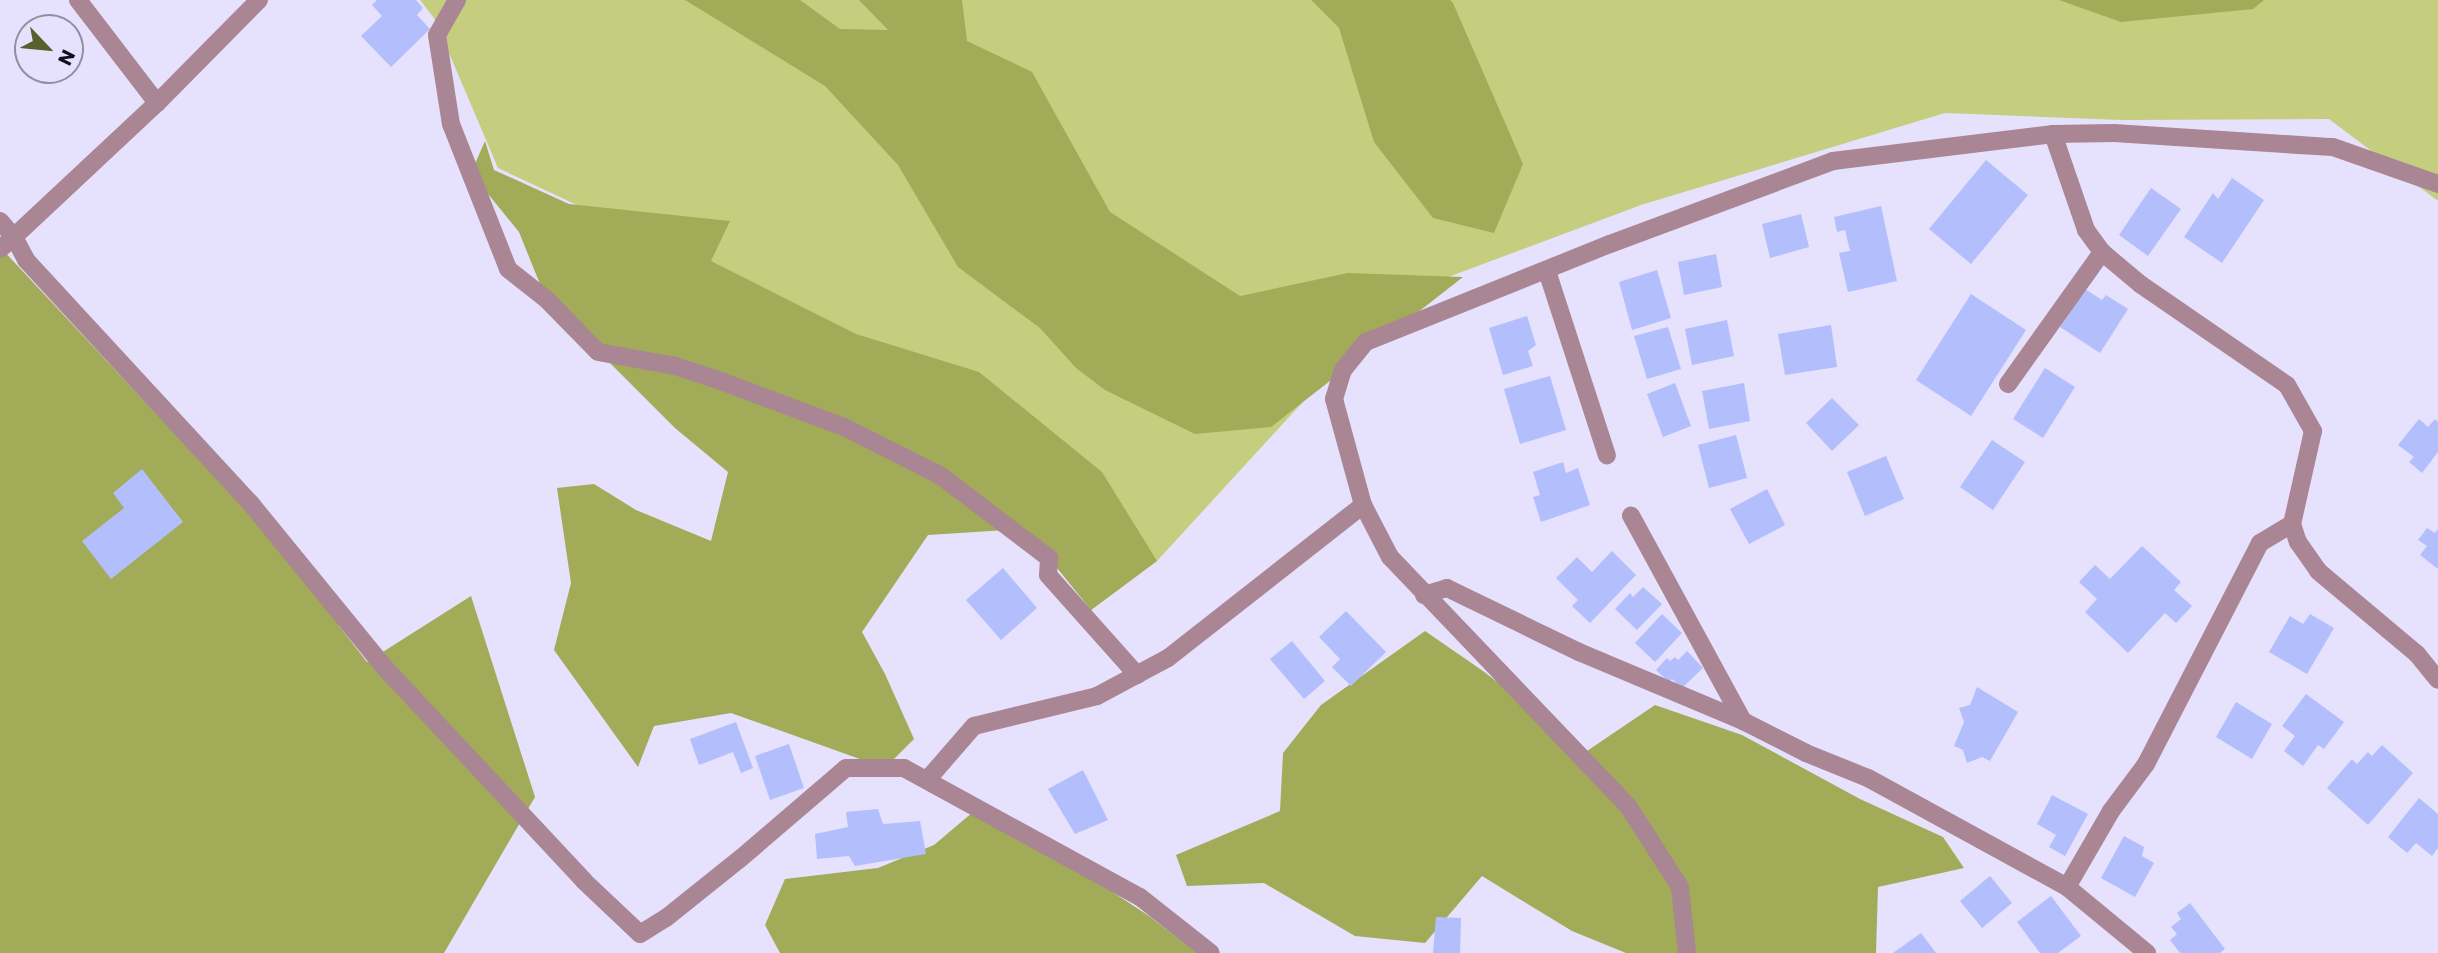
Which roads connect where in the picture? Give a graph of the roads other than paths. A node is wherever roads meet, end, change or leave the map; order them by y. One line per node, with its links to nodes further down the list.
1 (78, 0): 4 (street)
2 (259, 0): 4 (street)
3 (457, 0): 17 (street)
4 (157, 103): 8 (street)
5 (2053, 134): 6 (street); 9 (street); 10 (street)
6 (2438, 184)
7 (0, 221): 8 (street)
8 (7, 243): 20 (street)
9 (2102, 252): 11 (street); 15 (street)
10 (1547, 271): 12 (street); 13 (street)
11 (2008, 384)
12 (1607, 456)
13 (1363, 505): 16 (street); 17 (street)
14 (1631, 516): 19 (street)
15 (2292, 524): 18 (street); 21 (street)
16 (1424, 595): 19 (street); 23 (street)
17 (1138, 675): 20 (street)
18 (2438, 680)
19 (1743, 721): 21 (street)
20 (927, 780): 22 (street)
21 (2067, 887): 24 (street)
22 (1212, 953)
23 (1687, 953)
24 (2147, 953)

